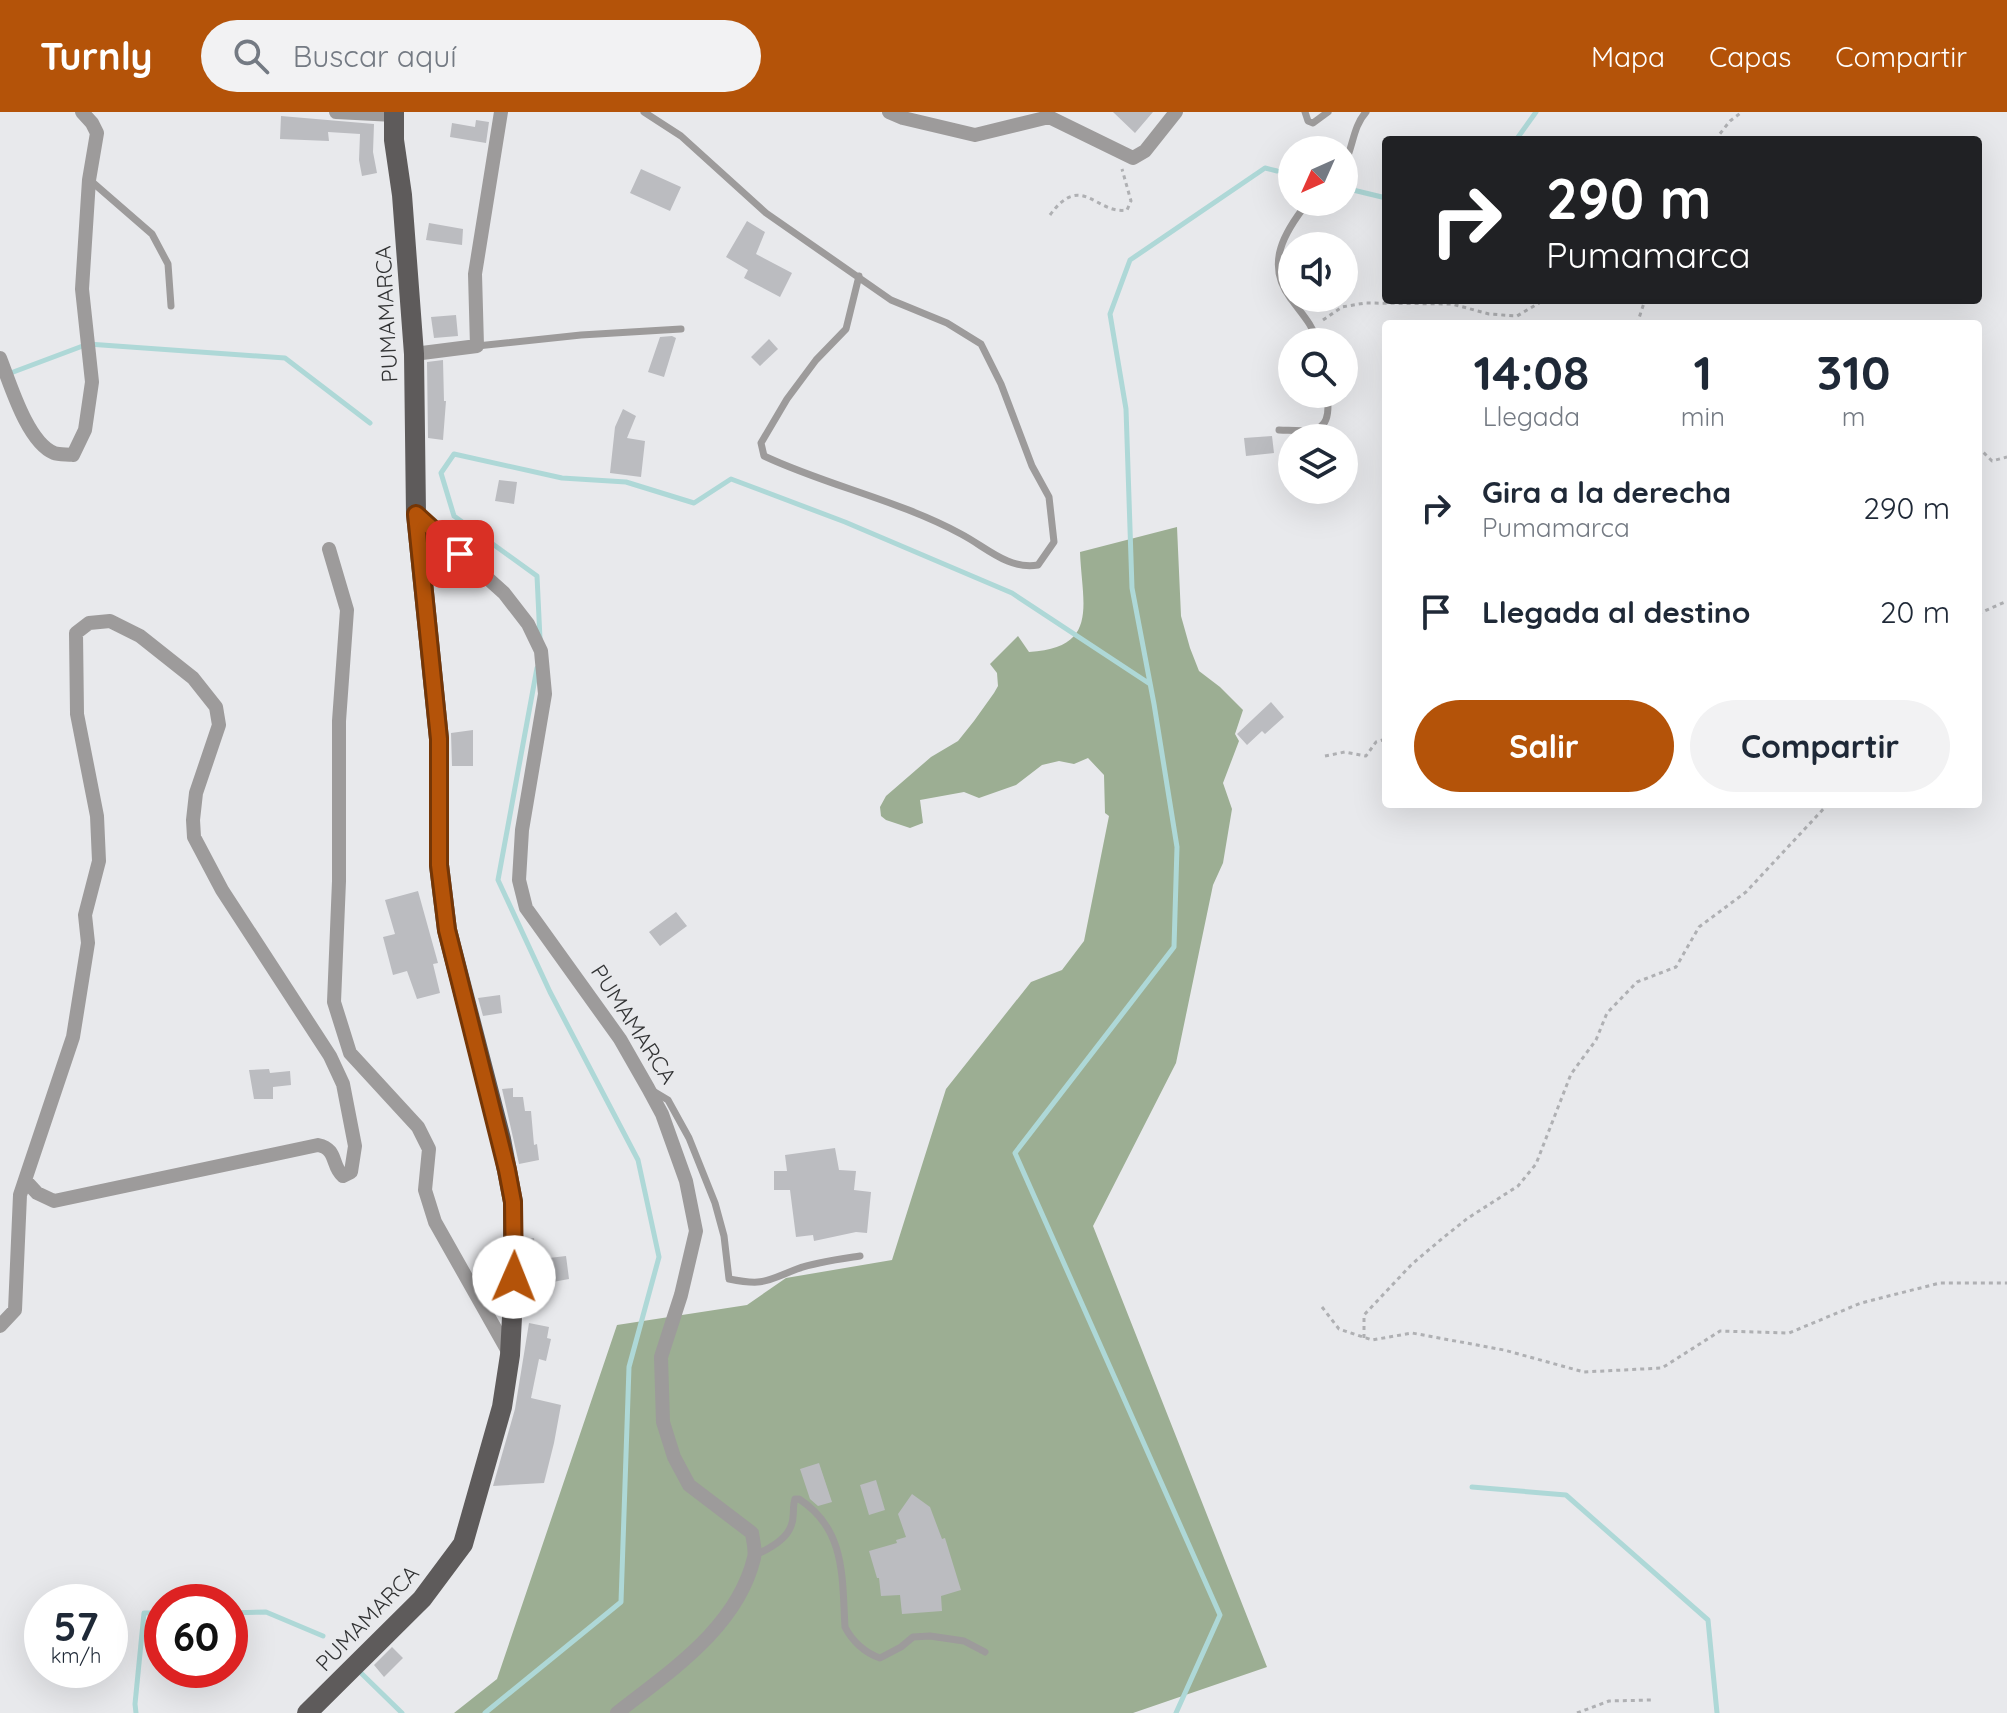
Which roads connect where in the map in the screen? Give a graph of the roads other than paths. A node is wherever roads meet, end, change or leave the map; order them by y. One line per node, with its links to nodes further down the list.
1 (82, 112): 13 (street)
2 (336, 112): 9 (street)
3 (501, 112): 19 (street)
4 (644, 112): 15 (lane)
5 (1176, 112): 11 (street)
6 (1305, 112): 7 (lane)
7 (1328, 112)
8 (1366, 112): 12 (lane)
9 (394, 113): 20 (main road, PUMAMARCA)
10 (900, 114): 11 (street)
11 (1051, 115)
12 (1355, 136)
13 (89, 180): 16 (lane); 21 (street)
14 (1297, 216): 17 (lane)
15 (859, 276): 15 (lane)
16 (171, 306)
17 (1313, 328)
18 (681, 329): 19 (lane)
19 (477, 346): 20 (street)
20 (414, 354): 22 (main road, PUMAMARCA)
21 (0, 358)
22 (416, 514): 26 (street, PUMAMARCA); 30 (main road, PUMAMARCA)
23 (329, 549): 24 (street)
24 (350, 1053): 25 (street); 30 (street)
25 (330, 1056): 27 (street); 27 (street)
26 (648, 1088): 28 (lane); 31 (street, PUMAMARCA)
27 (25, 1180): 29 (street)
28 (860, 1256)
29 (0, 1326)
30 (510, 1355): 33 (main road, PUMAMARCA)
31 (755, 1555): 32 (lane); 34 (street)
32 (985, 1652)
33 (307, 1713)
34 (617, 1713)

